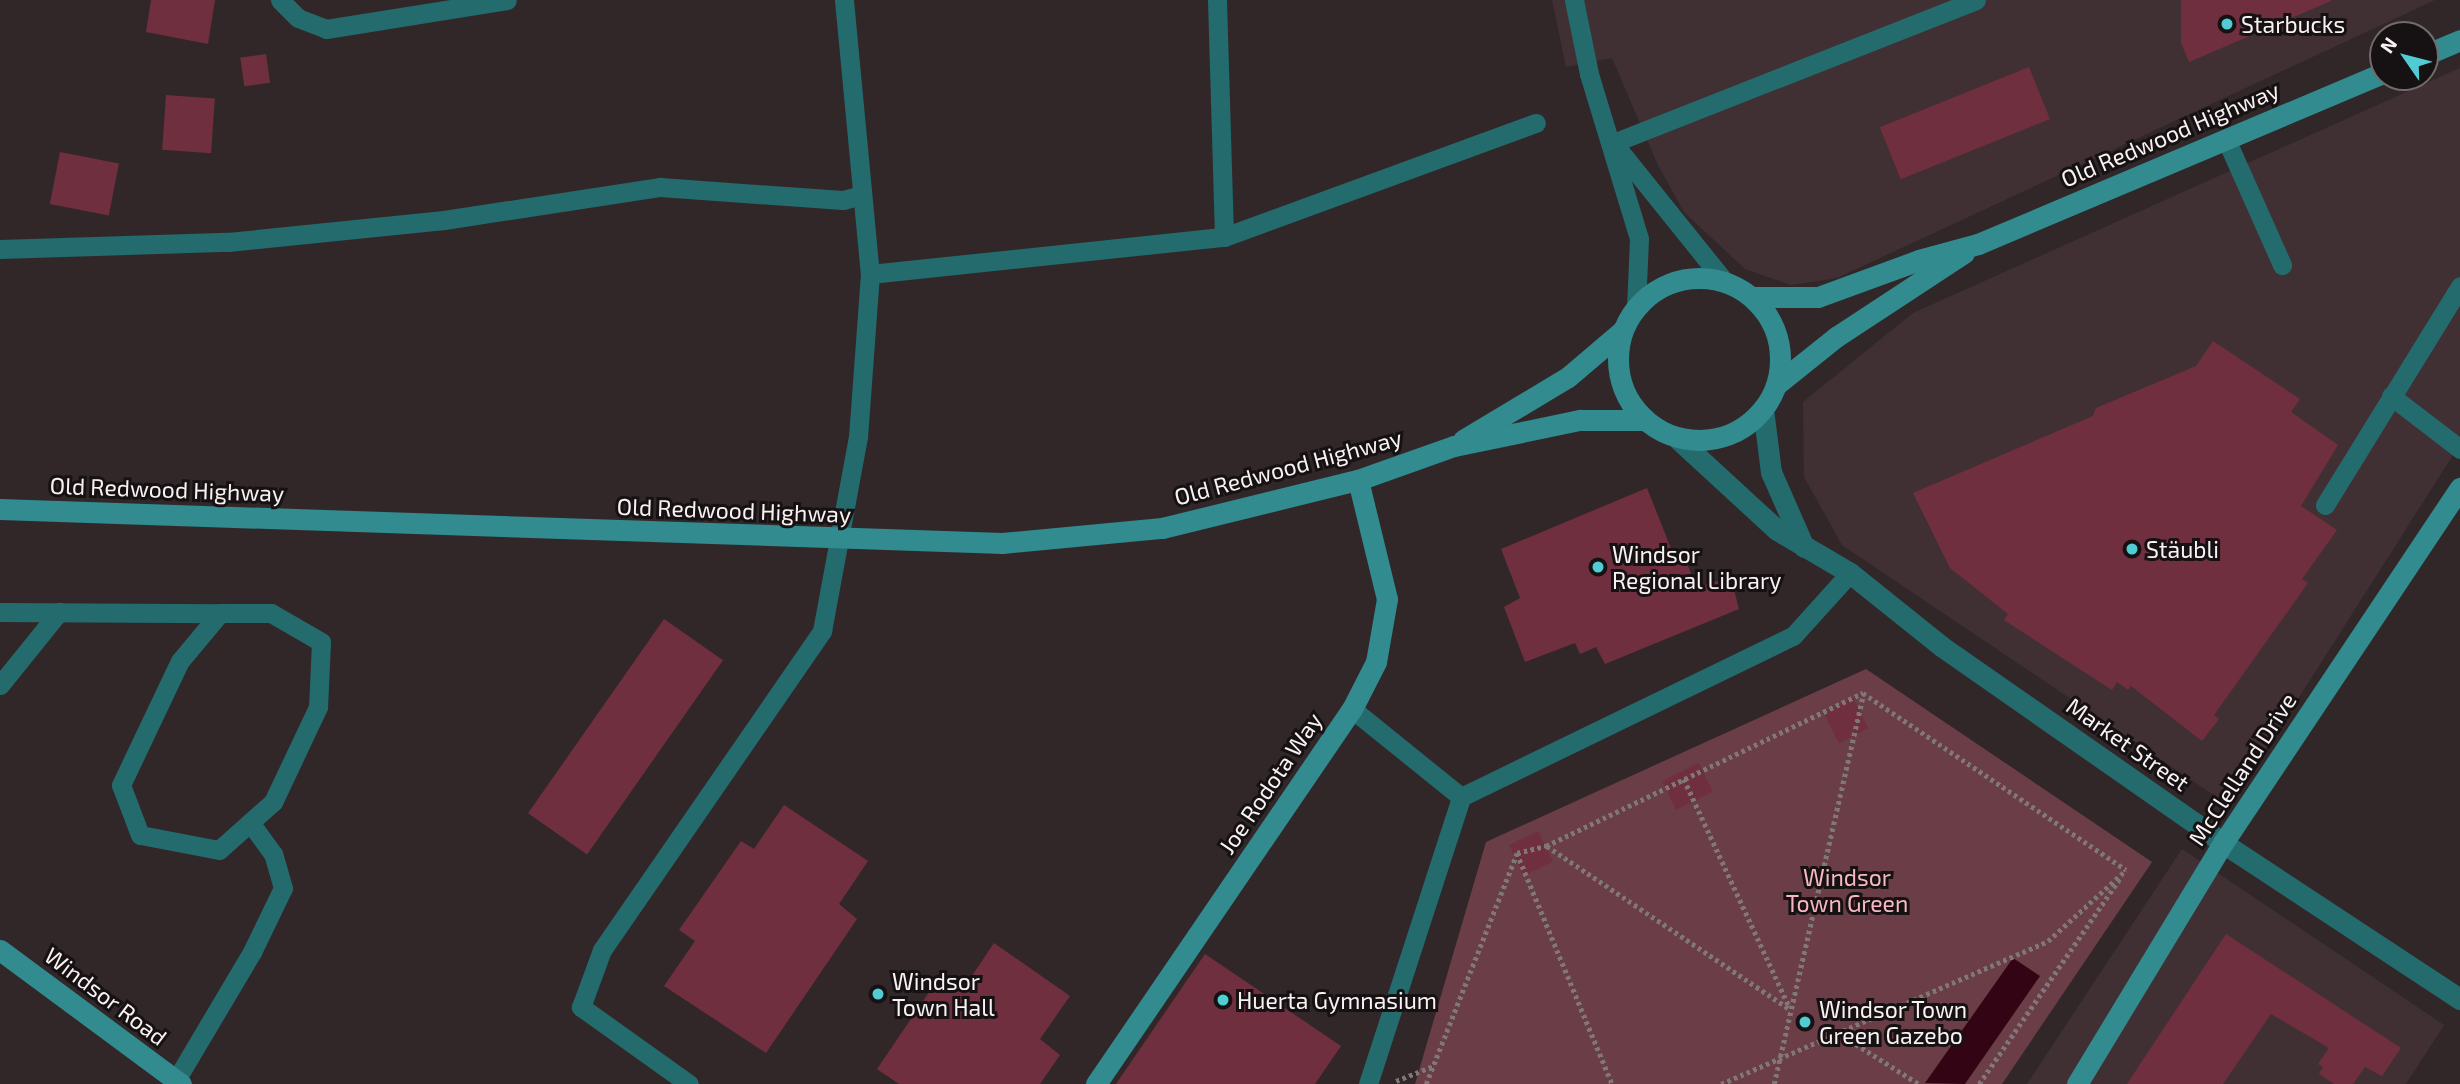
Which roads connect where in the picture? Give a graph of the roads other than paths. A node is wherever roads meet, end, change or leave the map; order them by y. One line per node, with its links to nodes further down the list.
1 (280, 0): 2 (lane)
2 (507, 0)
3 (844, 0): 13 (lane)
4 (1217, 0): 14 (lane)
5 (1573, 0): 12 (lane)
6 (1976, 0): 12 (lane)
7 (2460, 40): 8 (main road)
8 (2439, 49)
9 (2369, 79): 11 (main road, Old Redwood Highway)
10 (1536, 123): 14 (lane)
11 (2226, 139): 15 (main road, Old Redwood Highway); 17 (lane)
12 (1613, 143): 19 (lane); 22 (lane)
13 (862, 195): 16 (lane); 18 (lane)
14 (1224, 237): 18 (lane)
15 (1978, 244): 21 (main road, Old Redwood Highway); 24 (main road, Old Redwood Highway)
16 (0, 250)
17 (2282, 265)
18 (870, 274): 35 (lane)
19 (1725, 282): 21 (main road); 22 (main road)
20 (2460, 286): 25 (lane)
21 (1753, 297): 24 (main road)
22 (1636, 307): 23 (main road)
23 (1622, 331): 27 (main road); 29 (main road, Old Redwood Highway)
24 (1776, 386): 26 (main road)
25 (2391, 396): 30 (lane); 33 (lane)
26 (1763, 409): 28 (main road); 36 (street)
27 (1643, 419): 28 (main road); 29 (main road, Old Redwood Highway)
28 (1678, 439): 36 (street, Market Street)
29 (1454, 446): 31 (main road, Old Redwood Highway)
30 (2460, 449)
31 (1359, 480): 35 (main road, Old Redwood Highway); 42 (main road, Joe Rodota Way)
32 (2460, 488): 45 (main road, McClelland Drive)
33 (2325, 505)
34 (0, 509): 35 (main road, Old Redwood Highway)
35 (841, 540): 49 (lane)
36 (1805, 549): 37 (street, Market Street)
37 (1850, 573): 43 (lane); 45 (street, Market Street)
38 (0, 612): 39 (lane)
39 (59, 612): 40 (lane); 41 (lane)
40 (220, 613): 44 (lane); 44 (lane)
41 (0, 685)
42 (1352, 709): 43 (lane); 50 (main road, Joe Rodota Way)
43 (1461, 797): 51 (lane)
44 (250, 822): 48 (lane)
45 (2223, 843): 47 (street, Market Street); 52 (main road, McClelland Drive)
46 (0, 950): 48 (main road, Windsor Road)
47 (2460, 999)
48 (178, 1082)
49 (689, 1084)
50 (1096, 1084)
51 (1368, 1084)
52 (2077, 1084)

